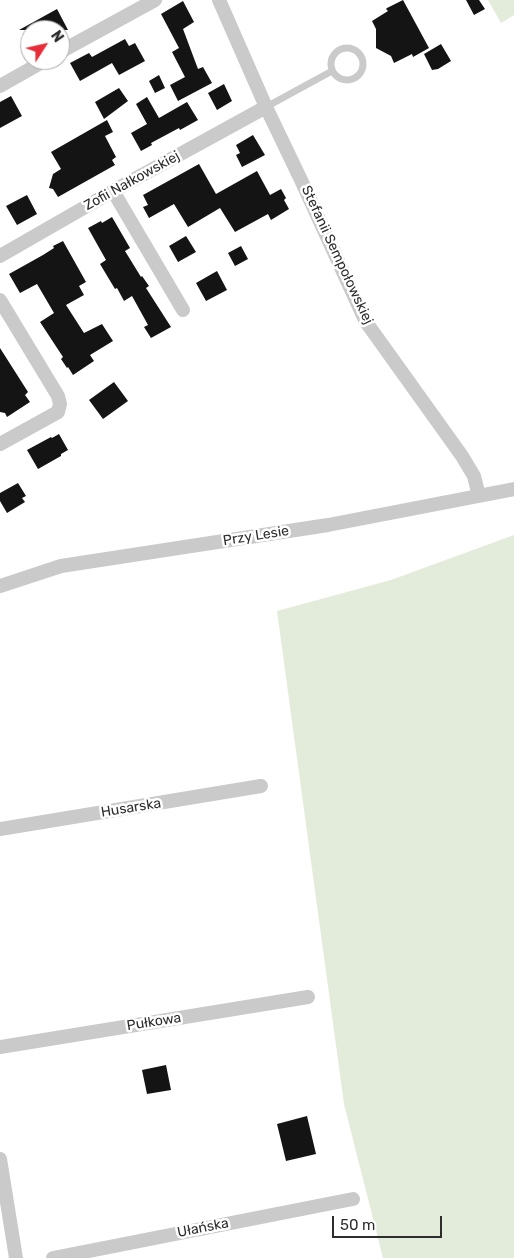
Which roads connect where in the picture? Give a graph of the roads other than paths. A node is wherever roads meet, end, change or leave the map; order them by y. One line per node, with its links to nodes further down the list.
1 (155, 0): 3 (street)
2 (219, 0): 7 (street, Stefanii Sempołowskiej)
3 (70, 47)
4 (28, 70): 6 (street)
5 (332, 71): 5 (lane); 7 (lane)
6 (0, 86)
7 (266, 107): 8 (street, Zofii Nałkowskiej); 14 (street, Stefanii Sempołowskiej)
8 (113, 191): 9 (street, Zofii Nałkowskiej); 11 (street)
9 (0, 256)
10 (0, 300): 12 (street)
11 (184, 310)
12 (0, 444)
13 (514, 489): 14 (street, Przy Lesie)
14 (479, 496): 15 (street, Przy Lesie)
15 (0, 586)
16 (261, 786): 17 (street, Husarska)
17 (0, 829)
18 (308, 997): 19 (street, Pułkowa)
19 (0, 1047)
20 (0, 1159): 22 (street)
21 (352, 1199): 23 (street, Ułańska)
22 (16, 1258)
23 (53, 1258)

